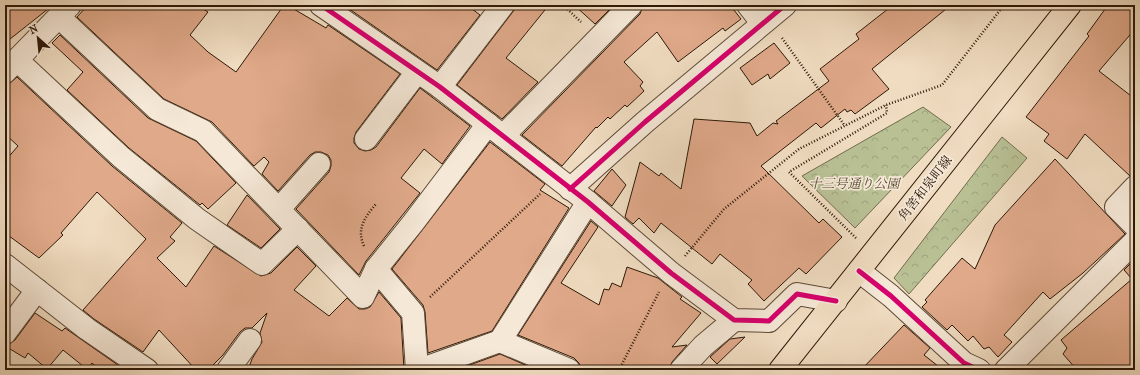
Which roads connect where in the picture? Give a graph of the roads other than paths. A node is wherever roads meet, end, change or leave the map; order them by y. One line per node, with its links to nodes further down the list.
1 (321, 5): 10 (street)
2 (503, 5): 11 (street)
3 (631, 5): 12 (street)
4 (748, 5): 8 (street)
5 (785, 5): 8 (street)
6 (1070, 5): 24 (main road, 角筈和泉町線)
7 (65, 11): 9 (street); 18 (street)
8 (765, 21): 15 (street)
9 (11, 66): 20 (street)
10 (418, 72): 11 (street); 13 (street)
11 (440, 87): 12 (street)
12 (495, 130): 15 (street); 23 (street)
13 (366, 139)
14 (319, 164): 18 (street)
15 (564, 184): 17 (street)
16 (1135, 187): 19 (street)
17 (588, 202): 27 (street); 30 (street)
18 (279, 209): 20 (street)
19 (1135, 226)
20 (298, 229): 23 (street)
21 (1135, 241): 38 (street)
22 (5, 265): 25 (street)
23 (376, 269): 33 (street)
24 (860, 271): 26 (main road, 角筈和泉町線); 37 (street)
25 (37, 290): 28 (street); 31 (street)
26 (836, 301): 27 (street); 36 (main road, 角筈和泉町線)
27 (734, 320): 35 (street)
28 (5, 333)
29 (250, 340): 32 (street)
30 (500, 341): 33 (street); 34 (street)
31 (147, 370)
32 (228, 370)
33 (418, 370)
34 (567, 370)
35 (681, 370)
36 (780, 370)
37 (979, 370)
38 (1006, 370)

